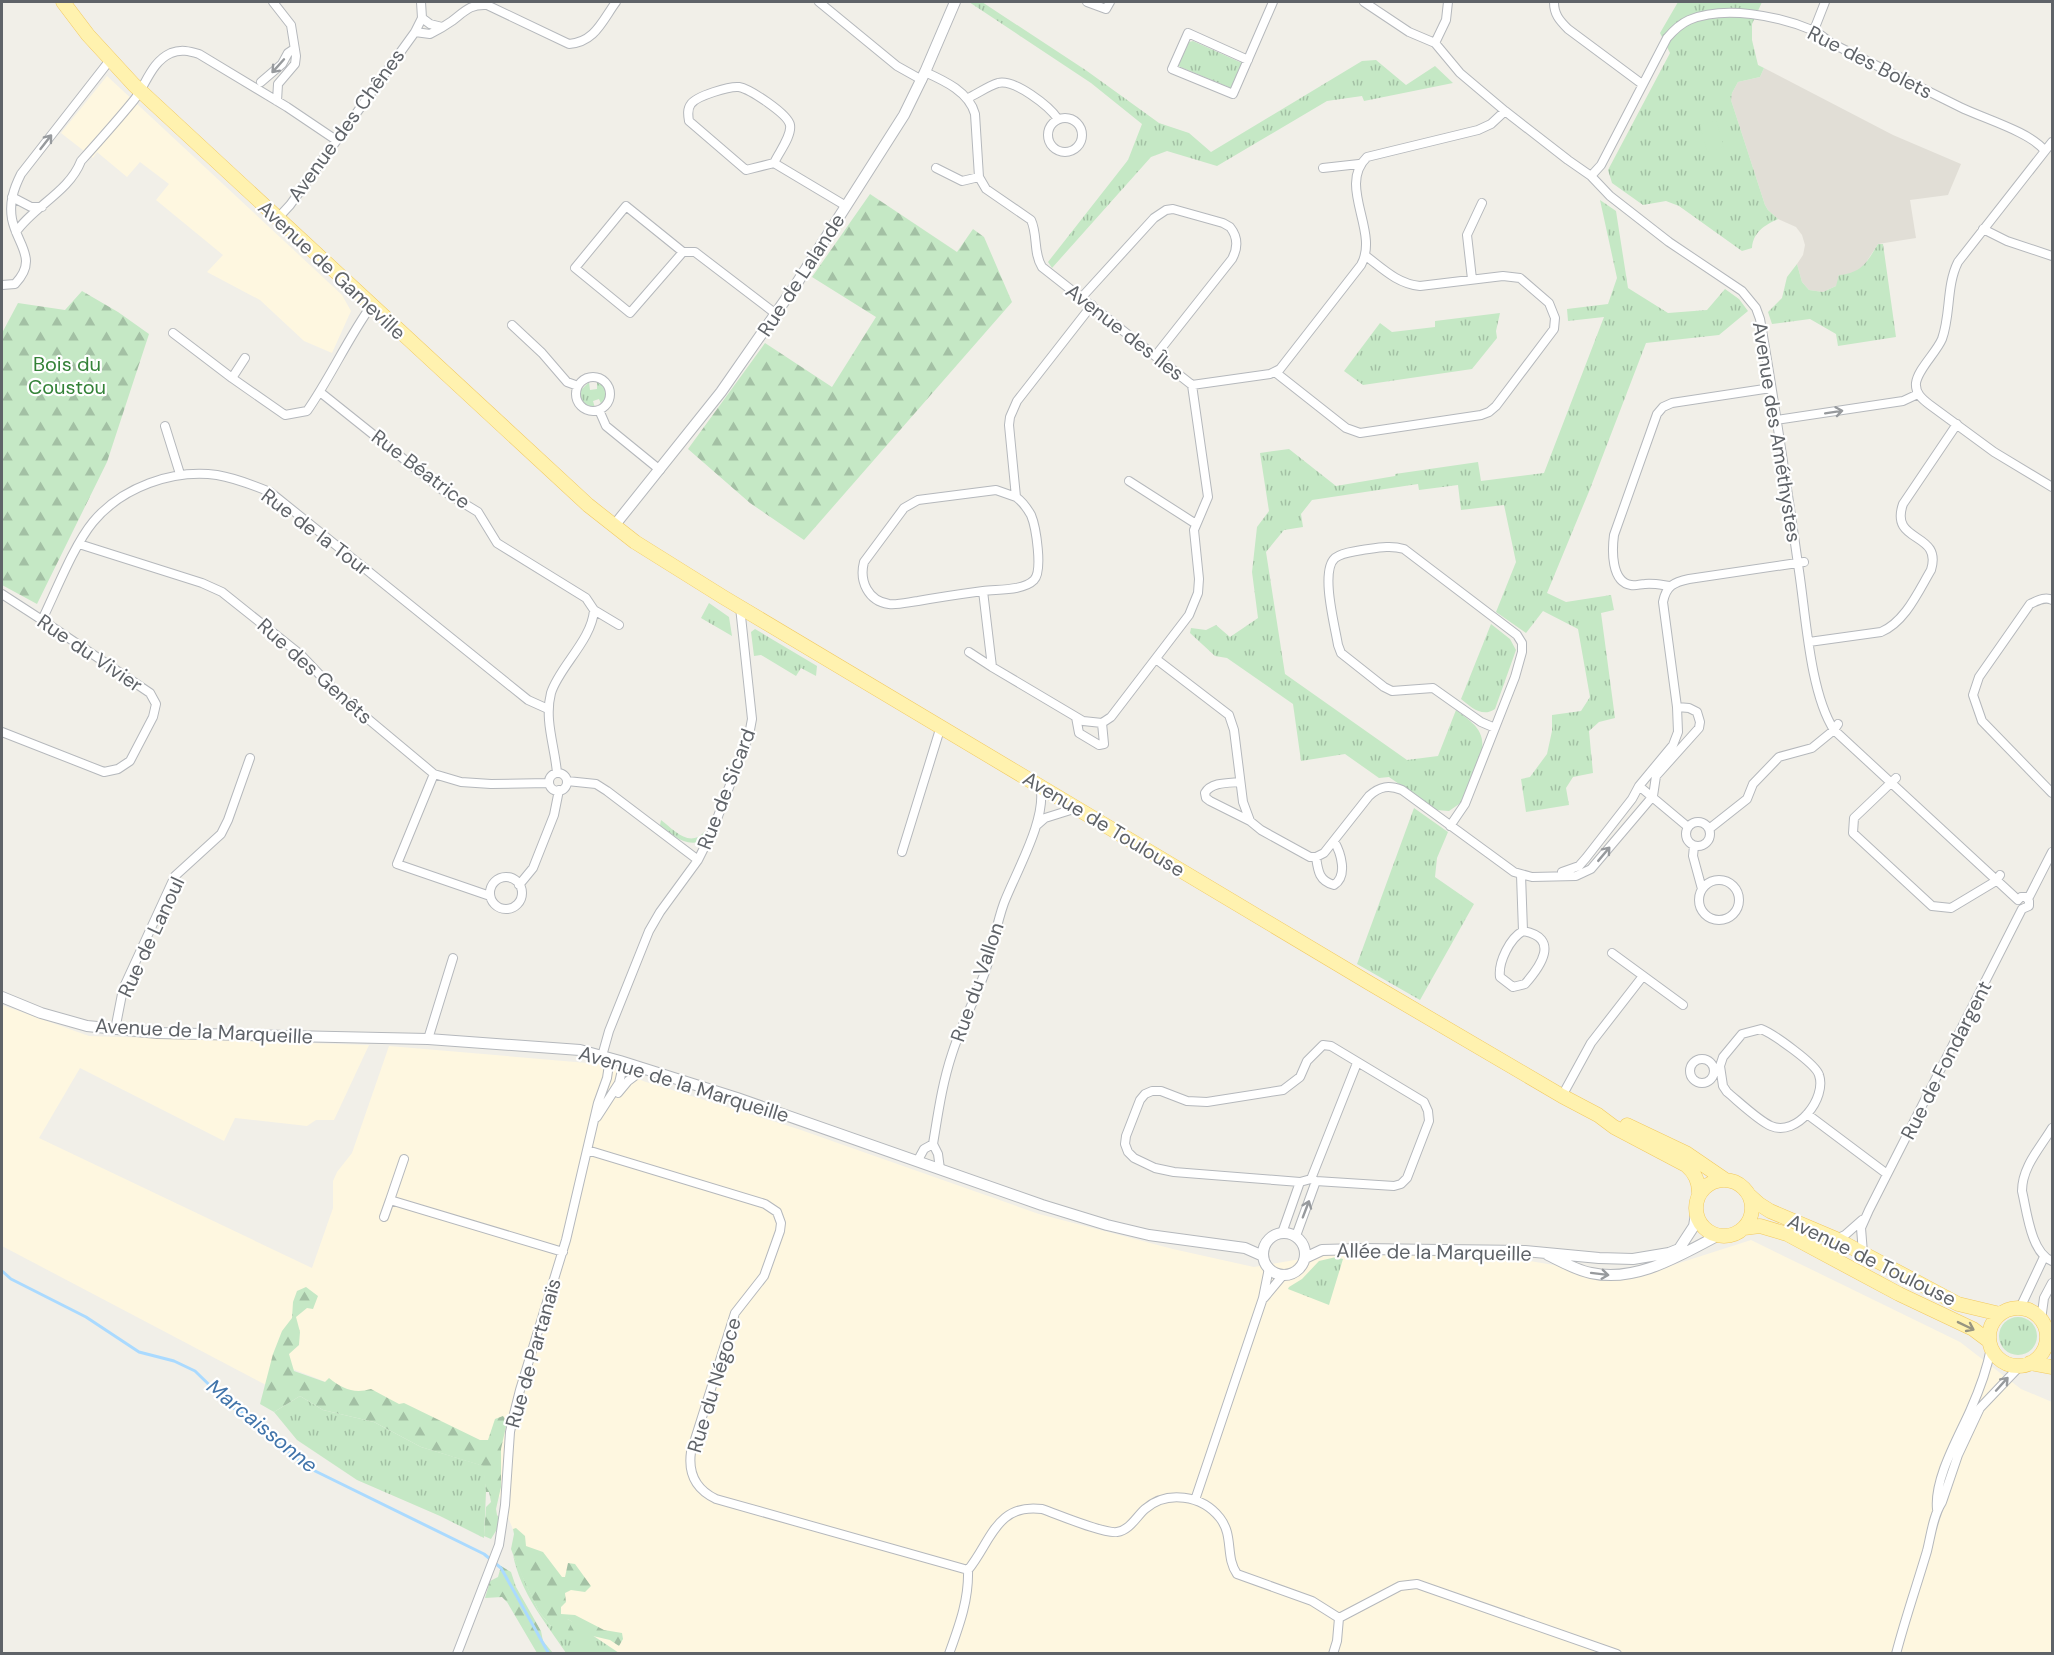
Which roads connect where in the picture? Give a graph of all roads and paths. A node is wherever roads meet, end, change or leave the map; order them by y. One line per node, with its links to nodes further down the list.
1 (63, 2): 20 (main road, Avenue de Gameville)
2 (273, 2): 19 (street)
3 (421, 2): 14 (street)
4 (616, 2): 15 (street)
5 (820, 2): 22 (street)
6 (955, 2): 22 (street, Rue de Lalande)
7 (1087, 2): 8 (street)
8 (1110, 2)
9 (1273, 2): 21 (street)
10 (1364, 2): 18 (street, Avenue des Améthystes)
11 (1448, 2): 18 (street)
12 (1554, 2): 26 (street)
13 (1825, 2): 16 (street)
14 (422, 18): 15 (street); 17 (street, Avenue des Chênes)
15 (442, 27): 17 (street)
16 (1814, 30): 26 (street, Rue des Bolets); 34 (street, Rue des Bolets)
17 (415, 32): 32 (street, Avenue des Chênes)
18 (1436, 43): 30 (street, Avenue des Améthystes)
19 (294, 49): 24 (street, one-way to 24); 25 (street)
20 (110, 60): 27 (main road, Avenue de Gameville); 41 (street, one-way to 20)
21 (1248, 60): 21 (street)
22 (924, 76): 28 (street); 43 (street, Rue de Lalande)
23 (245, 82): 24 (street); 27 (street); 29 (street)
24 (261, 82): 25 (street)
25 (278, 84): 29 (street)
26 (1642, 84): 39 (street, Rue des Bolets)
27 (140, 90): 44 (street); 45 (main road, Avenue de Gameville)
28 (968, 98): 31 (street); 40 (street)
29 (277, 101): 32 (street)
30 (1505, 111): 36 (street); 39 (street, Avenue des Améthystes)
31 (1058, 119): 31 (street)
32 (336, 140): 45 (street, Avenue des Chênes)
33 (2052, 142): 34 (street)
34 (2045, 151): 46 (street)
35 (774, 163): 35 (street); 43 (street)
36 (1359, 164): 38 (street); 49 (street)
37 (936, 168): 40 (street)
38 (1323, 168)
39 (1591, 176): 65 (street, Avenue des Améthystes)
40 (979, 177): 53 (street, Avenue des Îles)
41 (12, 197): 44 (street); 47 (street)
42 (1482, 203): 51 (street)
43 (846, 206): 56 (street, Rue de Lalande)
44 (43, 207): 47 (street)
45 (277, 219): 55 (main road, Avenue de Gameville)
46 (1983, 229): 50 (street); 67 (street)
47 (16, 232): 52 (street)
48 (683, 252): 48 (street); 56 (street)
49 (1366, 256): 51 (street); 61 (street)
50 (2052, 256)
51 (1472, 279): 61 (street)
52 (2, 285)
53 (1082, 297): 54 (street, Avenue des Îles); 59 (street)
54 (1092, 305): 59 (street, Avenue des Îles); 76 (street)
55 (371, 306): 66 (street); 78 (main road, Avenue de Gameville)
56 (776, 314): 72 (street, Rue de Lalande)
57 (512, 325): 64 (street)
58 (172, 333): 62 (street)
59 (1156, 355): 63 (street, Avenue des Îles)
60 (245, 358): 62 (street)
61 (1275, 372): 63 (street)
62 (232, 378): 66 (street)
63 (1192, 385): 77 (street, Avenue des Îles)
64 (578, 386): 68 (street); 68 (street)
65 (1771, 388): 69 (street, Avenue des Améthystes); 81 (street)
66 (320, 392): 86 (street, Rue Béatrice)
67 (1918, 394): 69 (street, one-way to 67); 70 (street)
68 (599, 410): 72 (street)
69 (1776, 420): 80 (street, Avenue des Améthystes)
70 (1957, 424): 75 (street); 89 (street)
71 (165, 426): 73 (street)
72 (660, 470): 78 (street, Rue de Lalande)
73 (180, 474): 79 (street, Rue de la Tour); 94 (street, Rue de la Tour)
74 (1129, 481): 77 (street)
75 (2052, 487)
76 (1016, 497): 82 (street); 82 (street)
77 (1196, 524): 91 (street, Avenue des Îles)
78 (614, 526): 85 (main road, Avenue de Toulouse)
79 (79, 544): 87 (street, Rue de la Tour); 103 (street, Rue des Genêts)
80 (1801, 562): 81 (street); 89 (street, Avenue des Améthystes)
81 (1670, 586): 93 (street)
82 (983, 591): 92 (street)
83 (2, 594): 87 (street, Rue du Vivier)
84 (2052, 600): 111 (street)
85 (740, 607): 97 (main road, Avenue de Toulouse); 124 (street, Rue de Sicard)
86 (594, 610): 88 (street, Rue Béatrice); 94 (street)
87 (42, 620): 100 (street, Rue du Vivier)
88 (620, 625)
89 (1809, 642): 98 (street, Avenue des Améthystes)
90 (969, 652): 92 (street)
91 (1156, 659): 96 (street, Avenue des Îles); 106 (street)
92 (992, 667): 95 (street)
93 (1677, 707): 109 (street); 112 (street)
94 (548, 709): 102 (street)
95 (1076, 717): 96 (street); 96 (street)
96 (1102, 723)
97 (940, 726): 108 (main road, Avenue de Toulouse); 121 (street)
98 (1836, 727): 104 (street, Avenue des Améthystes); 118 (street)
99 (1495, 728): 99 (street); 116 (street)
100 (2, 732)
101 (250, 759): 140 (street, Rue de Lanoul)
102 (557, 773): 105 (street); 107 (street)
103 (434, 774): 107 (street, Rue des Genêts); 130 (street)
104 (1894, 780): 127 (street, Avenue des Améthystes); 127 (street)
105 (567, 781): 110 (street); 124 (street)
106 (1240, 782): 114 (street); 114 (street)
107 (549, 783): 110 (street)
108 (1040, 786): 113 (main road, Avenue de Toulouse); 115 (street, Rue du Vallon)
109 (1639, 786): 112 (street); 126 (street)
110 (559, 790): 128 (street)
111 (2052, 793)
112 (1653, 796): 117 (street); 126 (street, one-way to 112)
113 (1077, 808): 115 (street); 149 (main road, Avenue de Toulouse)
114 (1250, 821): 123 (street)
115 (1037, 825): 155 (street, Rue du Vallon)
116 (1450, 826): 119 (street); 125 (street)
117 (1688, 827): 118 (street); 120 (street)
118 (1709, 830): 120 (street)
119 (1334, 841): 123 (street); 123 (street)
120 (1694, 846): 129 (street)
121 (902, 852)
122 (2052, 852): 131 (street, Rue de Fondargent)
123 (1316, 857)
124 (698, 860): 142 (street, Rue de Sicard)
125 (1521, 875): 126 (street); 134 (street)
126 (1532, 877)
127 (1998, 878): 132 (street, Avenue des Améthystes)
128 (519, 885): 130 (street); 130 (street)
129 (1702, 889): 129 (street)
130 (490, 896)
131 (2028, 899): 132 (street); 133 (street, Rue de Fondargent)
132 (2018, 900): 133 (street)
133 (2022, 909): 160 (street, Rue de Fondargent)
134 (1523, 931): 134 (street)
135 (1612, 953): 137 (street)
136 (453, 958): 141 (street)
137 (1643, 976): 139 (street); 149 (street)
138 (2, 997): 140 (street, Avenue de la Marqueille)
139 (1683, 1005)
140 (115, 1030): 141 (street, Avenue de la Marqueille)
141 (428, 1039): 142 (street, Avenue de la Marqueille)
142 (606, 1057): 144 (street, Avenue de la Marqueille); 153 (street, Rue de Partanaïs)
143 (1723, 1057): 146 (street); 148 (street); 151 (street)
144 (624, 1062): 147 (street, Avenue de la Marqueille); 150 (street, Rue de Partanaïs)
145 (1357, 1063): 162 (street); 162 (street); 163 (street)
146 (1713, 1066): 148 (street); 148 (street)
147 (644, 1069): 150 (street, Rue de Partanaïs); 158 (street, Avenue de la Marqueille)
148 (1717, 1076): 151 (street)
149 (1562, 1096): 152 (main road, Avenue de Toulouse)
150 (603, 1108): 153 (street, Rue de Partanaïs)
151 (1807, 1114): 160 (street)
152 (1598, 1115): 161 (main road, Avenue de Toulouse); 164 (main road, Avenue de Toulouse)
153 (595, 1120): 156 (street, Rue de Partanaïs)
154 (2052, 1128): 183 (street)
155 (933, 1144): 158 (street); 159 (street, Rue du Vallon)
156 (587, 1150): 179 (street, Rue de Partanaïs); 199 (street, Rue du Négoce)
157 (404, 1159): 166 (street)
158 (918, 1160): 159 (street, Avenue de la Marqueille)
159 (940, 1168): 177 (street, Avenue de la Marqueille)
160 (1887, 1174): 167 (street, Rue de Fondargent)
161 (1724, 1179): 164 (main road); 165 (main road)
162 (1314, 1180): 163 (street); 173 (street, one-way to 162)
163 (1300, 1182): 171 (street)
164 (1699, 1193): 168 (main road)
165 (1749, 1195): 170 (main road); 174 (main road, Avenue de Toulouse)
166 (390, 1200): 169 (street); 179 (street)
167 (1869, 1210): 174 (street, Rue de Fondargent); 180 (street, Rue de Fondargent)
168 (1696, 1214): 172 (main road); 181 (street, Allée de la Marqueille)
169 (384, 1217)
170 (1744, 1228): 172 (main road); 194 (main road, Avenue de Toulouse, one-way to 194)
171 (1282, 1233): 173 (street); 175 (street)
172 (1719, 1235): 181 (street, Allée de la Marqueille, one-way to 172)
173 (1296, 1236): 176 (street)
174 (1836, 1239): 180 (main road, Avenue de Toulouse)
175 (1267, 1242): 177 (street, Avenue de la Marqueille); 182 (street)
176 (1304, 1246): 178 (street, Allée de la Marqueille); 184 (street)
177 (1245, 1248): 182 (street, Avenue de la Marqueille)
178 (1322, 1250): 181 (street, Allée de la Marqueille); 184 (street, Allée de la Marqueille)
179 (563, 1252): 201 (street, Rue de Partanaïs)
180 (1863, 1253): 191 (main road, Avenue de Toulouse)
181 (1545, 1254)
182 (1263, 1256): 186 (street)
183 (2044, 1257): 185 (street); 190 (street)
184 (1305, 1258): 187 (street)
185 (2052, 1261)
186 (1269, 1268): 187 (street); 189 (street)
187 (1284, 1274): 189 (street)
188 (2052, 1283): 192 (street)
189 (1263, 1298): 197 (street)
190 (2020, 1308): 191 (main road); 192 (main road)
191 (2000, 1314): 194 (main road)
192 (2041, 1320): 193 (main road)
193 (2050, 1339): 195 (main road)
194 (1990, 1345): 195 (main road); 198 (street)
195 (2025, 1364): 196 (main road); 198 (street, one-way to 195)
196 (2052, 1367)
197 (1195, 1500): 199 (street); 200 (street)
198 (1937, 1509): 205 (street)
199 (968, 1570): 202 (street)
200 (1339, 1618): 203 (street); 204 (street)
201 (457, 1653)
202 (949, 1653)
203 (1333, 1653)
204 (1617, 1653)
205 (1896, 1653)

